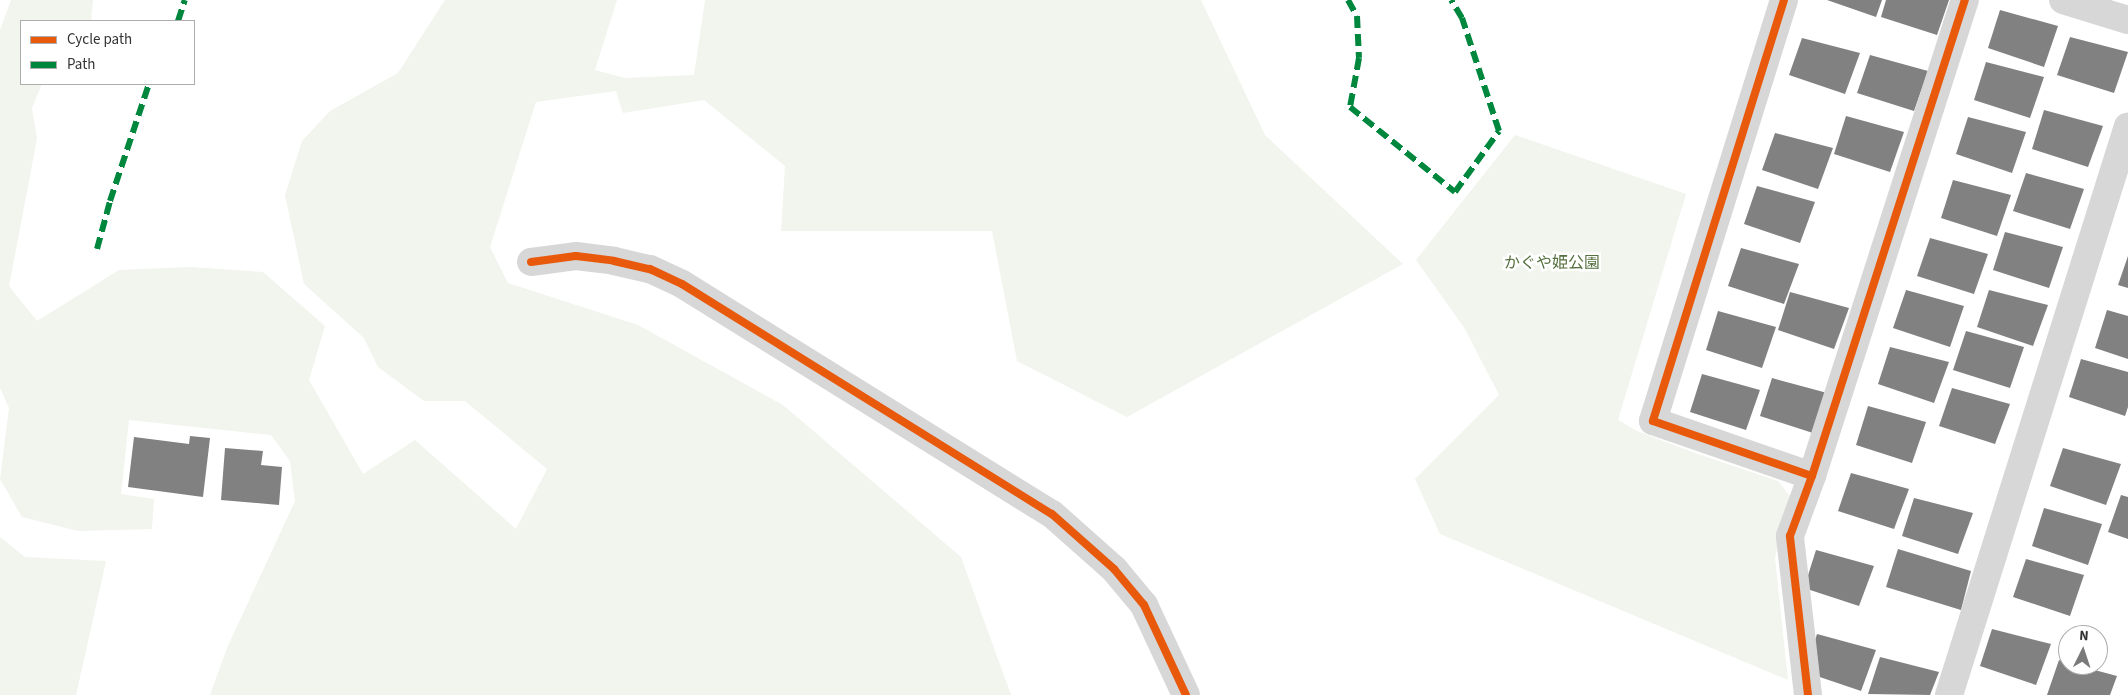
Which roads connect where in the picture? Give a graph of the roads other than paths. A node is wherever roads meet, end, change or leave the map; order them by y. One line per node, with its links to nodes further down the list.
1 (1784, 0): 7 (street)
2 (1965, 0): 7 (street)
3 (2063, 0): 4 (street)
4 (2128, 20)
5 (2128, 126): 10 (street)
6 (530, 262): 8 (street)
7 (1812, 476): 9 (street)
8 (1186, 695)
9 (1808, 695)
10 (1950, 695)

